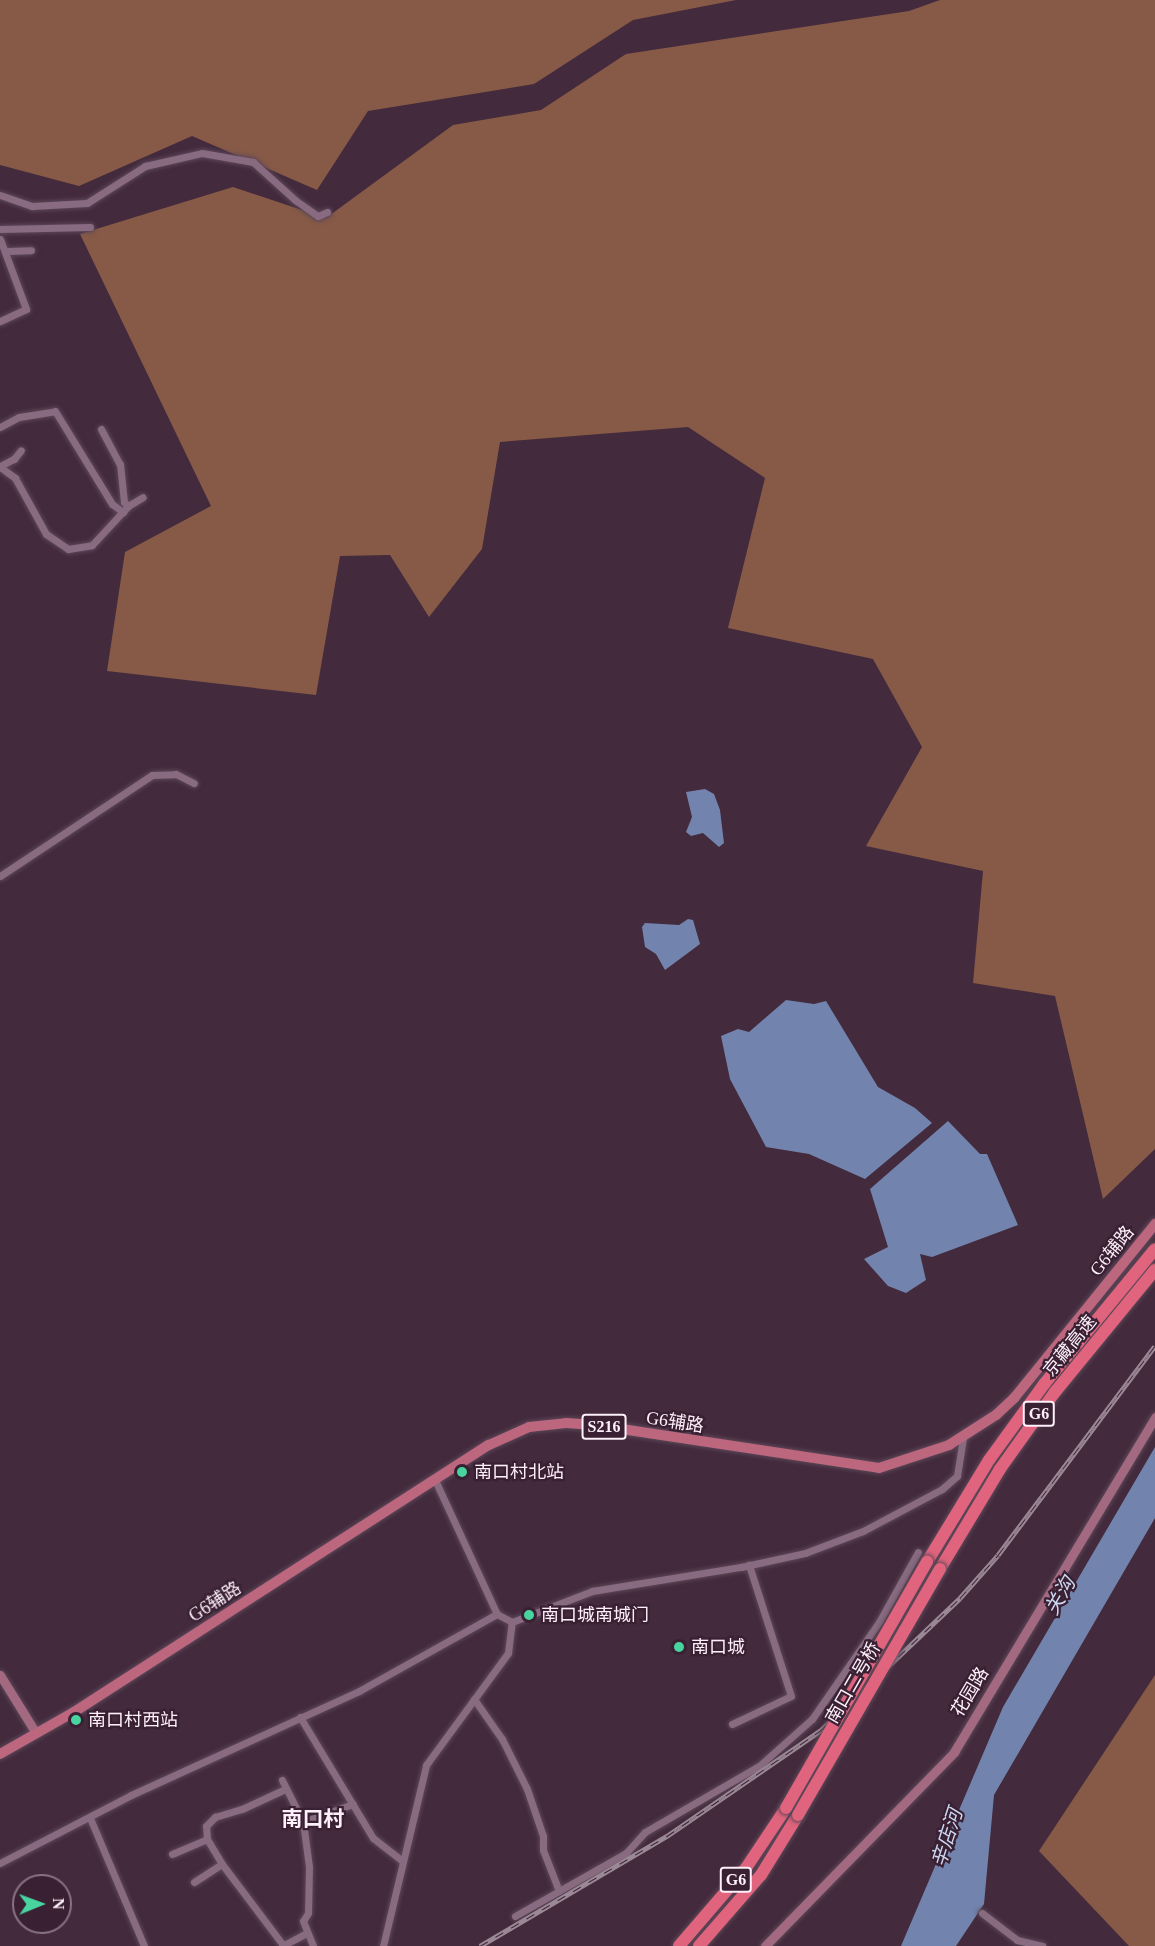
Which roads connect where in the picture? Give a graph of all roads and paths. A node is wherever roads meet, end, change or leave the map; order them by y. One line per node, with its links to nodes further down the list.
1 (0, 195): 2 (street)
2 (327, 212)
3 (90, 227): 4 (street)
4 (0, 229)
5 (0, 239): 7 (street)
6 (31, 250): 7 (street)
7 (8, 251): 8 (street)
8 (0, 321)
9 (0, 428): 15 (street)
10 (101, 429): 14 (street)
11 (21, 450): 12 (street)
12 (0, 466): 15 (street)
13 (143, 497): 14 (street)
14 (128, 506): 15 (street)
15 (123, 512)
16 (194, 783): 17 (street)
17 (0, 876)
18 (1155, 1224): 22 (main road, G6辅路 / S216)
19 (1155, 1249): 24 (highway, 南口二号桥)
20 (1155, 1270): 26 (highway, 京藏高速 / G6)
21 (1155, 1417): 56 (street, 花园路)
22 (963, 1437): 23 (main road, G6辅路 / S216); 25 (street)
23 (435, 1480): 27 (street); 33 (main road, G6辅路 / S216)
24 (922, 1557): 46 (street); 54 (highway, 南口二号桥 / G6, bridge)
25 (749, 1565): 28 (street); 32 (street)
26 (940, 1569): 55 (highway, 南口二号桥 / G6, bridge)
27 (497, 1614): 28 (street); 31 (street)
28 (512, 1622): 30 (street)
29 (0, 1675): 33 (street)
30 (474, 1699): 42 (street); 46 (street)
31 (300, 1717): 37 (street); 38 (street)
32 (732, 1724)
33 (36, 1733): 34 (main road, G6辅路 / S216)
34 (0, 1754)
35 (282, 1780): 36 (street)
36 (285, 1789): 39 (street); 40 (street)
37 (352, 1804): 39 (street); 42 (street)
38 (90, 1818): 43 (street); 50 (street)
39 (303, 1822): 49 (street)
40 (207, 1839): 41 (street); 44 (street)
41 (172, 1854)
42 (402, 1861): 53 (street)
43 (0, 1863)
44 (222, 1864): 45 (street); 51 (street)
45 (194, 1882)
46 (559, 1891): 48 (street)
47 (982, 1913): 57 (street)
48 (515, 1916)
49 (305, 1934): 51 (street); 52 (street)
50 (144, 1946)
51 (283, 1946)
52 (313, 1946)
53 (383, 1946)
54 (679, 1946)
55 (699, 1946)
56 (765, 1946)
57 (1042, 1946)

